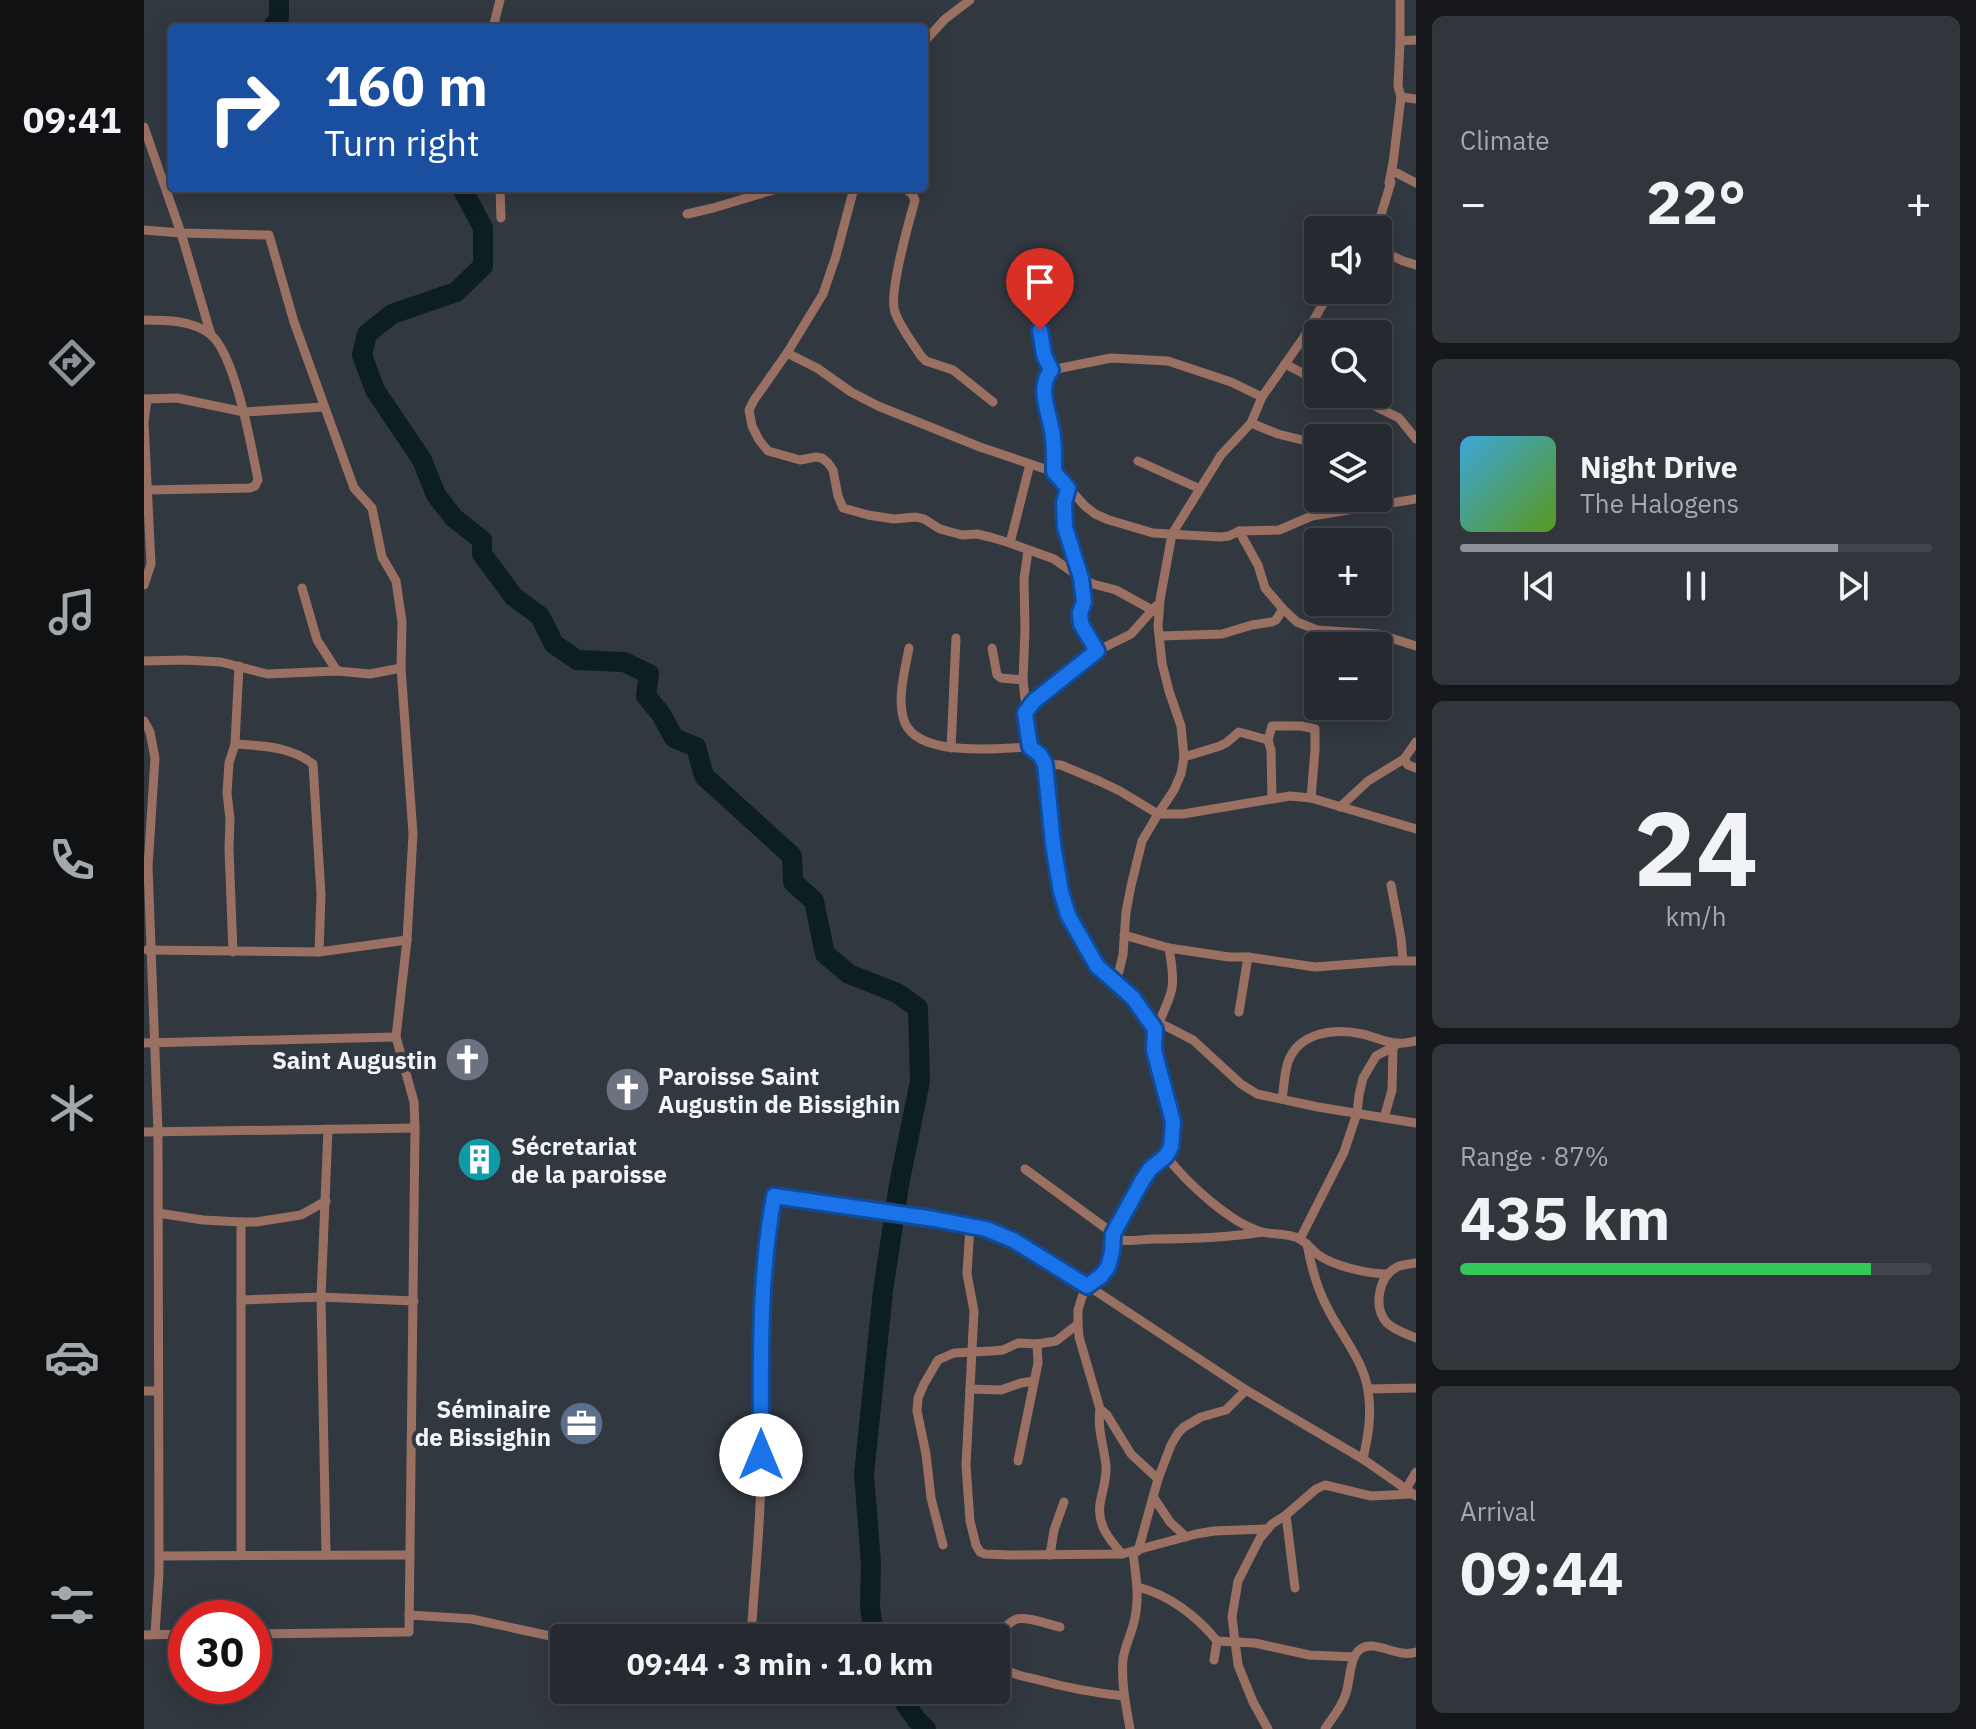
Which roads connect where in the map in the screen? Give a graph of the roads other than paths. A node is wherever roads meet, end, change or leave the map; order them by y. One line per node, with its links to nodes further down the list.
1 (500, 0): 4 (street)
2 (970, 0): 5 (street)
3 (1400, 0): 7 (street)
4 (493, 24)
5 (928, 38)
6 (1416, 40): 7 (street)
7 (1400, 41): 8 (street)
8 (1401, 97): 9 (street); 11 (street)
9 (1416, 99)
10 (144, 127): 21 (street)
11 (1394, 178): 12 (street); 18 (street)
12 (1416, 183)
13 (500, 192): 19 (street)
14 (767, 192): 17 (street)
15 (853, 192): 28 (street)
16 (909, 192): 34 (street)
17 (687, 214)
18 (1379, 216)
19 (501, 218)
20 (144, 230): 21 (street)
21 (181, 233): 27 (street); 35 (street)
22 (1392, 256): 23 (street)
23 (1416, 265)
24 (1043, 299): 30 (street)
25 (1323, 304): 29 (street)
26 (144, 320): 27 (street)
27 (211, 335): 37 (street)
28 (787, 353): 44 (street); 52 (street)
29 (1285, 364): 31 (street); 32 (street)
30 (1051, 370): 32 (street); 45 (street)
31 (1304, 374)
32 (1262, 397): 39 (street)
33 (145, 399): 37 (street); 48 (street)
34 (993, 402)
35 (324, 407): 37 (street); 69 (street)
36 (1379, 408): 38 (street)
37 (244, 412): 48 (street)
38 (1399, 418): 40 (street); 41 (street)
39 (1251, 423): 42 (street); 47 (street)
40 (1416, 423)
41 (1416, 439)
42 (1304, 440)
43 (1138, 461): 47 (street)
44 (1030, 464): 45 (street); 52 (street)
45 (1054, 472): 46 (street)
46 (1068, 488): 51 (street); 55 (street)
47 (1198, 488): 51 (street)
48 (148, 490): 54 (street)
49 (1416, 499): 50 (street)
50 (1239, 531): 51 (street); 59 (street)
51 (1172, 534): 58 (street)
52 (1010, 543): 53 (street)
53 (1028, 551): 55 (street); 71 (street)
54 (147, 564): 56 (street)
55 (1081, 578): 60 (street); 66 (street)
56 (144, 585)
57 (302, 588): 70 (street)
58 (1160, 600): 60 (street); 61 (street)
59 (1283, 609): 61 (street); 63 (street)
60 (1154, 611): 66 (street)
61 (1160, 636): 79 (street)
62 (956, 638): 78 (street)
63 (1416, 646)
64 (909, 648): 78 (street)
65 (992, 648): 71 (street)
66 (1097, 651): 72 (street)
67 (144, 661): 68 (street)
68 (239, 666): 70 (street); 76 (street)
69 (401, 668): 70 (street); 92 (street)
70 (337, 671)
71 (1023, 680): 72 (street)
72 (1025, 713): 77 (street)
73 (144, 721): 83 (street)
74 (1268, 740): 79 (street); 84 (street); 85 (street)
75 (1416, 742): 80 (street)
76 (235, 744): 95 (street); 96 (street)
77 (1030, 747): 78 (street); 81 (street)
78 (951, 748)
79 (1184, 757): 87 (street)
80 (1404, 759): 82 (street); 86 (street)
81 (1045, 764): 87 (street); 100 (street)
82 (1416, 768)
83 (148, 789): 89 (street)
84 (1272, 798): 85 (street); 87 (street)
85 (1311, 798): 86 (street)
86 (1340, 807): 88 (street)
87 (1158, 814): 91 (street)
88 (1416, 829)
89 (146, 867): 94 (street)
90 (1391, 885): 98 (street)
91 (1124, 935): 93 (street); 100 (street)
92 (407, 940): 96 (street); 103 (street)
93 (1169, 948): 97 (street); 102 (street)
94 (147, 950): 95 (street); 105 (street)
95 (233, 952): 96 (street)
96 (319, 952)
97 (1248, 957): 98 (street); 101 (street)
98 (1403, 961): 99 (street)
99 (1416, 961)
100 (1116, 983): 102 (street)
101 (1239, 1012)
102 (1157, 1026): 107 (street); 115 (street)
103 (396, 1037): 105 (street); 111 (street)
104 (1416, 1041): 106 (street)
105 (149, 1043): 114 (street)
106 (1395, 1045): 107 (street); 108 (street); 109 (street)
107 (1282, 1099): 108 (street)
108 (1357, 1113): 109 (street); 123 (street)
109 (1384, 1118): 110 (street)
110 (1416, 1123)
111 (415, 1128): 112 (street); 129 (street)
112 (328, 1129): 114 (street); 117 (street)
113 (144, 1132): 114 (street)
114 (158, 1132): 118 (street)
115 (1166, 1156): 121 (street); 122 (street)
116 (1025, 1169): 122 (street)
117 (326, 1201): 119 (street); 127 (street)
118 (158, 1213): 119 (street); 140 (street)
119 (241, 1222): 128 (street)
120 (970, 1226): 126 (street); 133 (street); 162 (street)
121 (1262, 1232): 122 (street); 123 (street)
122 (1113, 1234): 126 (street)
123 (1303, 1241): 125 (street); 137 (street)
124 (1416, 1263): 125 (street)
125 (1388, 1274): 131 (street)
126 (1087, 1286): 130 (street); 138 (street)
127 (321, 1297): 128 (street); 129 (street); 155 (street)
128 (241, 1300): 154 (street)
129 (414, 1301): 156 (street)
130 (1078, 1324): 132 (street); 141 (street)
131 (1416, 1338)
132 (1037, 1344): 133 (street); 134 (street)
133 (973, 1352): 136 (street); 152 (street)
134 (1034, 1381): 136 (street); 143 (street)
135 (1416, 1388): 137 (street)
136 (970, 1389): 157 (street)
137 (1368, 1389): 142 (street)
138 (1246, 1390): 142 (street); 145 (street)
139 (144, 1391): 140 (street)
140 (158, 1391): 158 (street)
141 (1100, 1409): 145 (street); 153 (street)
142 (1363, 1459): 146 (street)
143 (1018, 1461)
144 (1416, 1472): 146 (street)
145 (1158, 1479): 147 (street)
146 (1411, 1493): 149 (street)
147 (1154, 1498): 151 (street); 153 (street)
148 (1064, 1502): 157 (street)
149 (1286, 1515): 150 (street); 160 (street)
150 (1266, 1529): 151 (street); 168 (street)
151 (1186, 1537): 153 (street)
152 (943, 1545)
153 (1131, 1553): 157 (street); 159 (street)
154 (241, 1555): 155 (street); 158 (street)
155 (326, 1555): 156 (street)
156 (410, 1555): 161 (street)
157 (1050, 1555)
158 (159, 1556): 165 (street)
159 (1138, 1587): 167 (street); 172 (street)
160 (1295, 1588)
161 (409, 1615): 164 (street); 166 (street)
162 (752, 1624)
163 (1060, 1627): 172 (street)
164 (272, 1634)
165 (150, 1635)
166 (550, 1636)
167 (1217, 1641): 168 (street); 171 (street)
168 (1234, 1642): 170 (street); 174 (street)
169 (1416, 1652): 170 (street)
170 (1354, 1657): 175 (street)
171 (1214, 1660)
172 (1124, 1696): 173 (street)
173 (1130, 1729)
174 (1268, 1729)
175 (1325, 1729)

